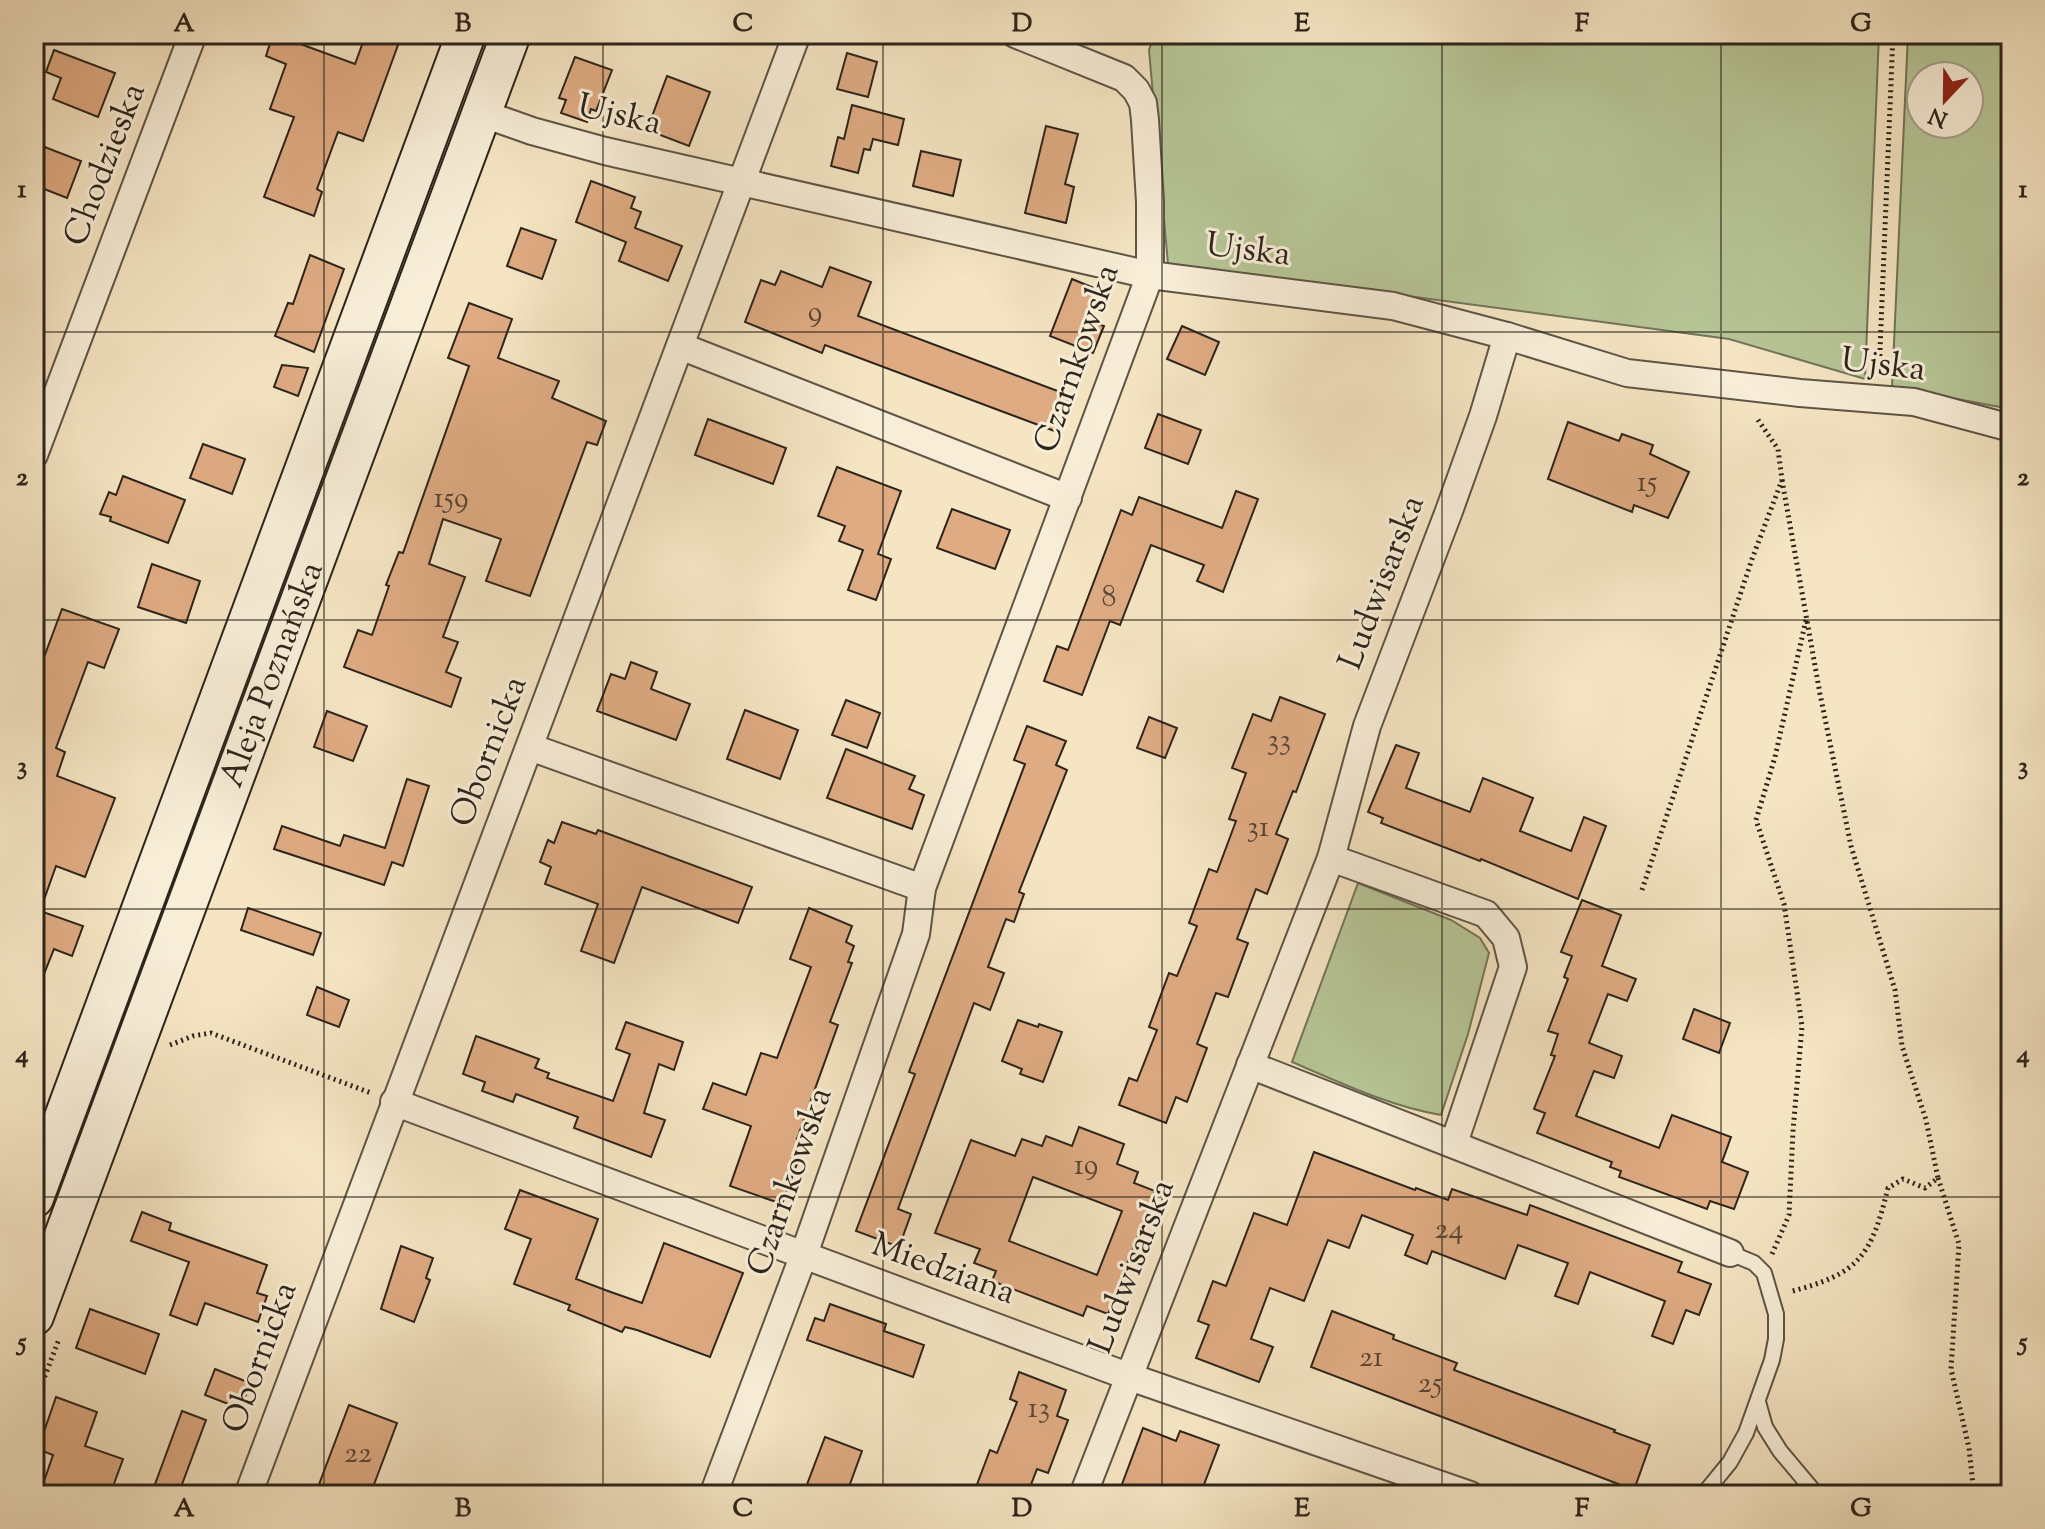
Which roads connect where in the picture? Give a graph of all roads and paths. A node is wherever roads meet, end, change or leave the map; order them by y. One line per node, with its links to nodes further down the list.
1 (193, 34): 15 (street, Chodzieska)
2 (466, 34): 28 (main road, Aleja Poznańska)
3 (511, 34): 7 (main road, Aleja Poznańska)
4 (797, 34): 8 (street, Obornicka)
5 (1015, 34): 9 (street, Czarnkowska)
6 (1893, 34): 12 (path)
7 (481, 113): 8 (street, Ujska); 33 (main road, Aleja Poznańska)
8 (744, 180): 9 (street, Ujska); 11 (street, Obornicka)
9 (1150, 275): 10 (street, Ujska); 17 (street, Czarnkowska)
10 (1507, 336): 12 (street, Ujska); 20 (street, Ludwisarska)
11 (680, 346): 17 (street, Czarnkowska); 19 (street, Obornicka)
12 (1878, 399): 14 (street, Ujska)
13 (1746, 411): 16 (path)
14 (2011, 428)
15 (34, 455)
16 (1782, 480): 18 (path); 22 (path)
17 (1068, 498): 21 (street, Czarnkowska)
18 (1807, 618): 27 (path); 31 (path)
19 (530, 747): 21 (street); 25 (street, Obornicka)
20 (1331, 858): 24 (street, Ludwisarska); 26 (street)
21 (922, 888): 30 (street, Czarnkowska)
22 (1642, 890)
23 (168, 1045): 25 (path)
24 (1250, 1065): 26 (street); 34 (street, Ludwisarska)
25 (394, 1102): 30 (street, Miedziana); 37 (street, Obornicka)
26 (1454, 1143): 29 (street)
27 (1938, 1178): 32 (path); 43 (path)
28 (34, 1198)
29 (1730, 1253): 31 (lane)
30 (803, 1257): 34 (street, Miedziana); 38 (street, Czarnkowska)
31 (1764, 1273): 32 (lane)
32 (1771, 1297): 35 (lane)
33 (34, 1316)
34 (1130, 1377): 36 (street, Miedziana); 39 (street, Ludwisarska)
35 (1758, 1402): 41 (lane); 42 (lane)
36 (1424, 1487): 40 (street, Miedziana)
37 (248, 1495)
38 (713, 1495)
39 (1083, 1495)
40 (1470, 1495)
41 (1703, 1495)
42 (1817, 1495)
43 (1974, 1495)

